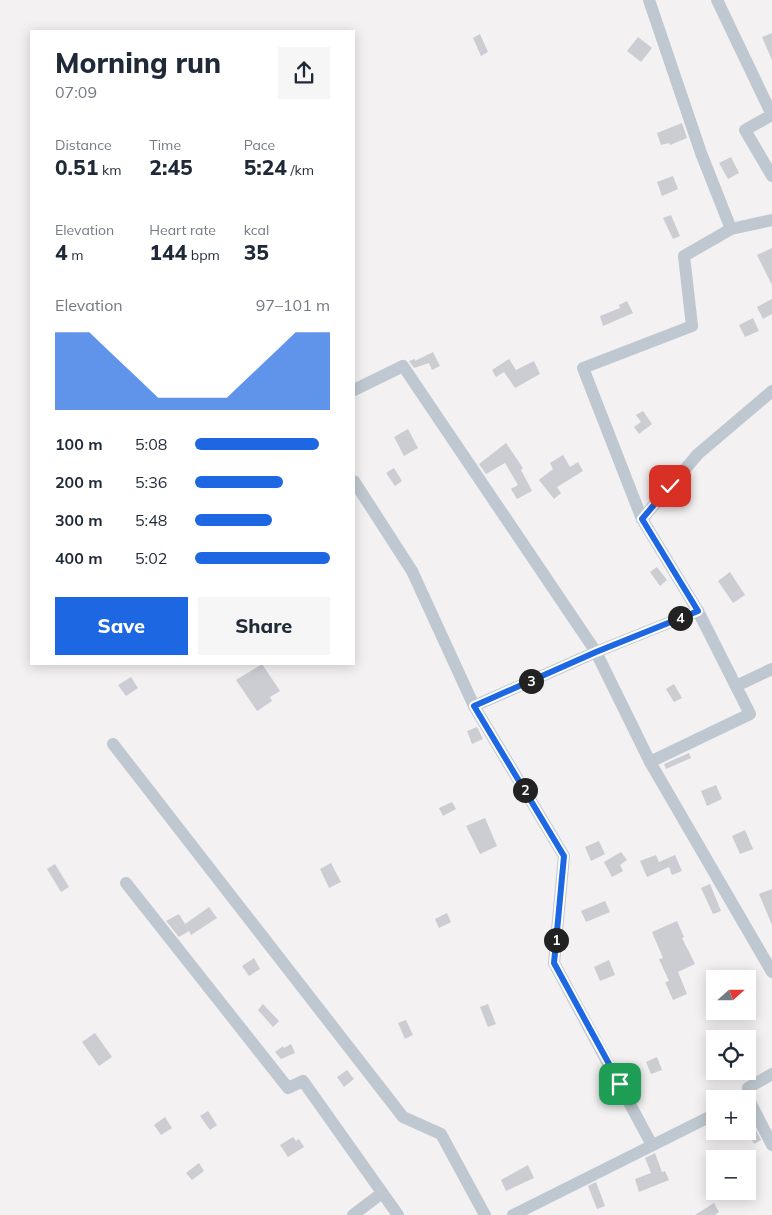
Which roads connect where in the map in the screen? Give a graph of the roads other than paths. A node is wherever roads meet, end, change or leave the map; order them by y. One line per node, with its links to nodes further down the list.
1 (649, 0): 6 (street)
2 (717, 0): 3 (street)
3 (767, 94): 4 (street)
4 (772, 176)
5 (772, 220): 6 (street)
6 (731, 230): 10 (street)
7 (355, 390): 12 (street)
8 (772, 391): 10 (street)
9 (355, 483): 15 (street)
10 (642, 519): 11 (street)
11 (698, 611): 12 (street); 14 (street)
12 (596, 652): 15 (street); 17 (street)
13 (772, 669): 14 (street)
14 (736, 686): 17 (street)
15 (474, 706): 25 (street)
16 (113, 744): 29 (street)
17 (650, 762): 19 (street)
18 (126, 883): 26 (street)
19 (772, 972)
20 (772, 1074): 21 (street)
21 (748, 1090)
22 (756, 1115): 24 (street)
23 (706, 1118): 25 (street)
24 (772, 1144)
25 (652, 1145): 30 (street)
26 (382, 1193): 27 (street); 28 (street)
27 (352, 1215)
28 (398, 1215)
29 (485, 1215)
30 (513, 1215)

